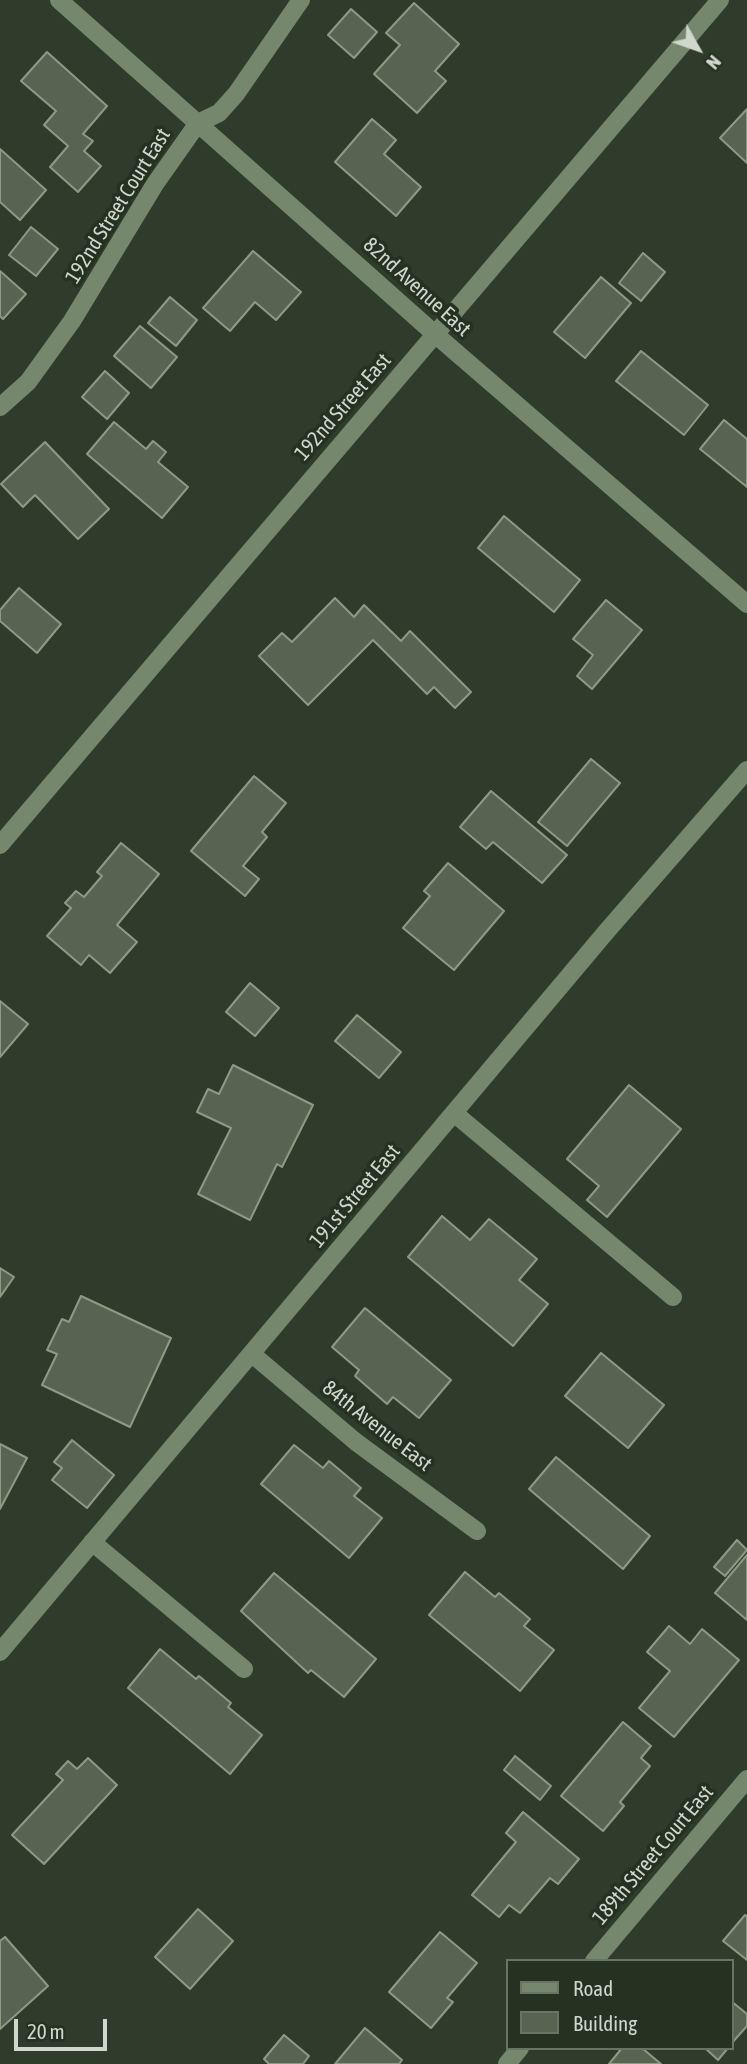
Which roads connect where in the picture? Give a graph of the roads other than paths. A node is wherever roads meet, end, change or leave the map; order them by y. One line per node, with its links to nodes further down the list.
1 (59, 0): 4 (street, 82nd Avenue East)
2 (301, 0): 4 (street, 192nd Street Court East)
3 (720, 0): 5 (street, 192nd Street East)
4 (198, 123): 5 (street, 82nd Avenue East); 6 (street, 192nd Street Court East)
5 (436, 335): 7 (street, 82nd Avenue East); 9 (street, 192nd Street East)
6 (0, 407)
7 (747, 604)
8 (747, 770): 10 (street, 191st Street East)
9 (0, 845)
10 (454, 1113): 11 (street); 12 (street, 191st Street East)
11 (673, 1297)
12 (252, 1354): 13 (street, 84th Avenue East); 14 (street, 191st Street East)
13 (477, 1531)
14 (92, 1542): 15 (street, 191st Street East); 16 (street)
15 (0, 1652)
16 (243, 1669)
17 (747, 1779): 18 (street, 189th Street Court East)
18 (596, 1959)
19 (518, 2050): 20 (street)
20 (507, 2064)

